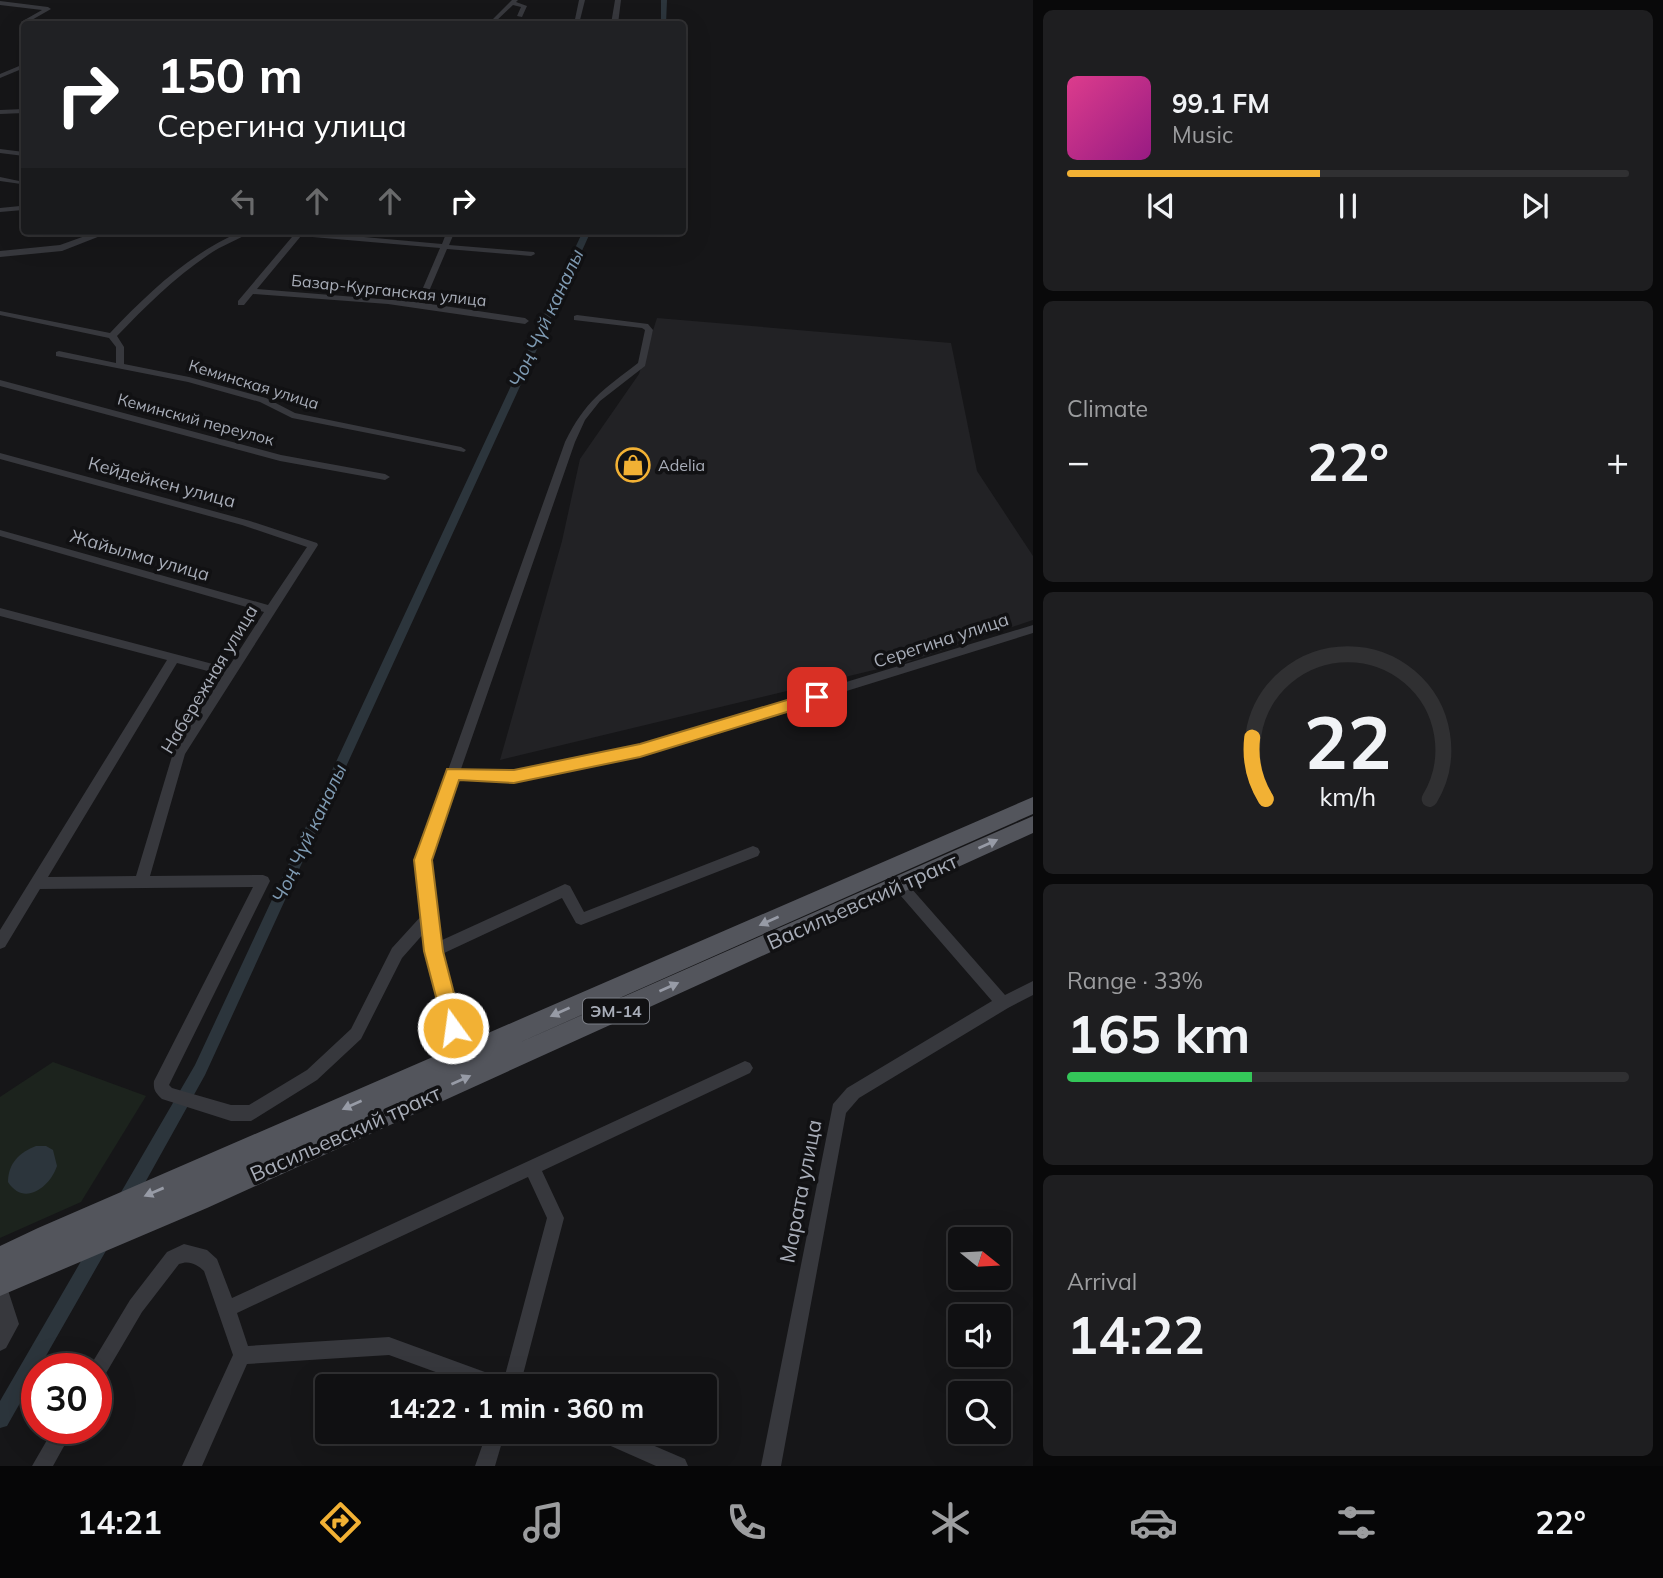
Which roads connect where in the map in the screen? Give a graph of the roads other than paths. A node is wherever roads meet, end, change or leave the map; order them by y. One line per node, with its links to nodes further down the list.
1 (582, 0): 8 (street)
2 (618, 0): 9 (street)
3 (513, 1): 5 (street); 7 (street)
4 (0, 3): 6 (street)
5 (520, 16)
6 (27, 21)
7 (493, 21)
8 (577, 21)
9 (614, 21)
10 (21, 66): 11 (street)
11 (0, 76)
12 (21, 111): 13 (street)
13 (1, 113)
14 (0, 151): 15 (street)
15 (21, 154)
16 (0, 179): 17 (street)
17 (21, 182)
18 (20, 208): 19 (street)
19 (0, 210)
20 (97, 235): 26 (street)
21 (238, 235): 34 (street)
22 (298, 235): 28 (street)
23 (321, 235): 25 (street)
24 (450, 235): 25 (street)
25 (446, 247): 27 (street); 30 (street)
26 (0, 254)
27 (531, 254)
28 (251, 291): 29 (street); 30 (street, Базар-Курганская улица)
29 (241, 303)
30 (420, 304): 33 (street, Базар-Курганская улица)
31 (0, 313): 34 (street)
32 (577, 318): 48 (street)
33 (525, 321)
34 (112, 336): 36 (street)
35 (59, 354): 36 (street, Кеминская улица)
36 (120, 366): 38 (street, Кеминская улица)
37 (0, 383): 40 (street, Кеминский переулок)
38 (461, 450)
39 (0, 456): 42 (street, Кейдейкен улица)
40 (385, 477)
41 (0, 533): 43 (street, Жайылма улица)
42 (313, 545): 43 (street, Набережная улица)
43 (271, 610): 47 (street, Набережная улица)
44 (0, 612): 46 (street)
45 (1033, 629): 48 (street, Серегина улица)
46 (174, 658): 47 (street); 53 (street)
47 (231, 673): 52 (street, Набережная улица)
48 (453, 774): 55 (street)
49 (1033, 804): 60 (main road, Васильевский тракт / ЭМ-14, one-way to 60)
50 (1033, 824): 54 (main road, Васильевский тракт / ЭМ-14, one-way to 50)
51 (753, 852): 57 (street)
52 (142, 880): 53 (street); 62 (street)
53 (37, 883): 56 (street)
54 (899, 884): 59 (street); 65 (main road, Васильевский тракт / ЭМ-14, one-way to 54)
55 (428, 918): 57 (street); 62 (street)
56 (0, 943)
57 (434, 951): 60 (street)
58 (1033, 988): 59 (street, Марата улица)
59 (1003, 1003): 80 (street, Марата улица)
60 (467, 1053): 64 (main road, Васильевский тракт / ЭМ-14, one-way to 64)
61 (745, 1069): 63 (street)
62 (168, 1094)
63 (532, 1168): 67 (street); 72 (street)
64 (0, 1260)
65 (0, 1282)
66 (0, 1290): 68 (street)
67 (227, 1309): 69 (street); 70 (street)
68 (0, 1342)
69 (108, 1353)
70 (242, 1355): 71 (street); 77 (street)
71 (466, 1374)
72 (514, 1374)
73 (55, 1444): 76 (street)
74 (492, 1444): 78 (street)
75 (629, 1444): 79 (street)
76 (42, 1466)
77 (192, 1466)
78 (485, 1466)
79 (678, 1466)
80 (771, 1466)

